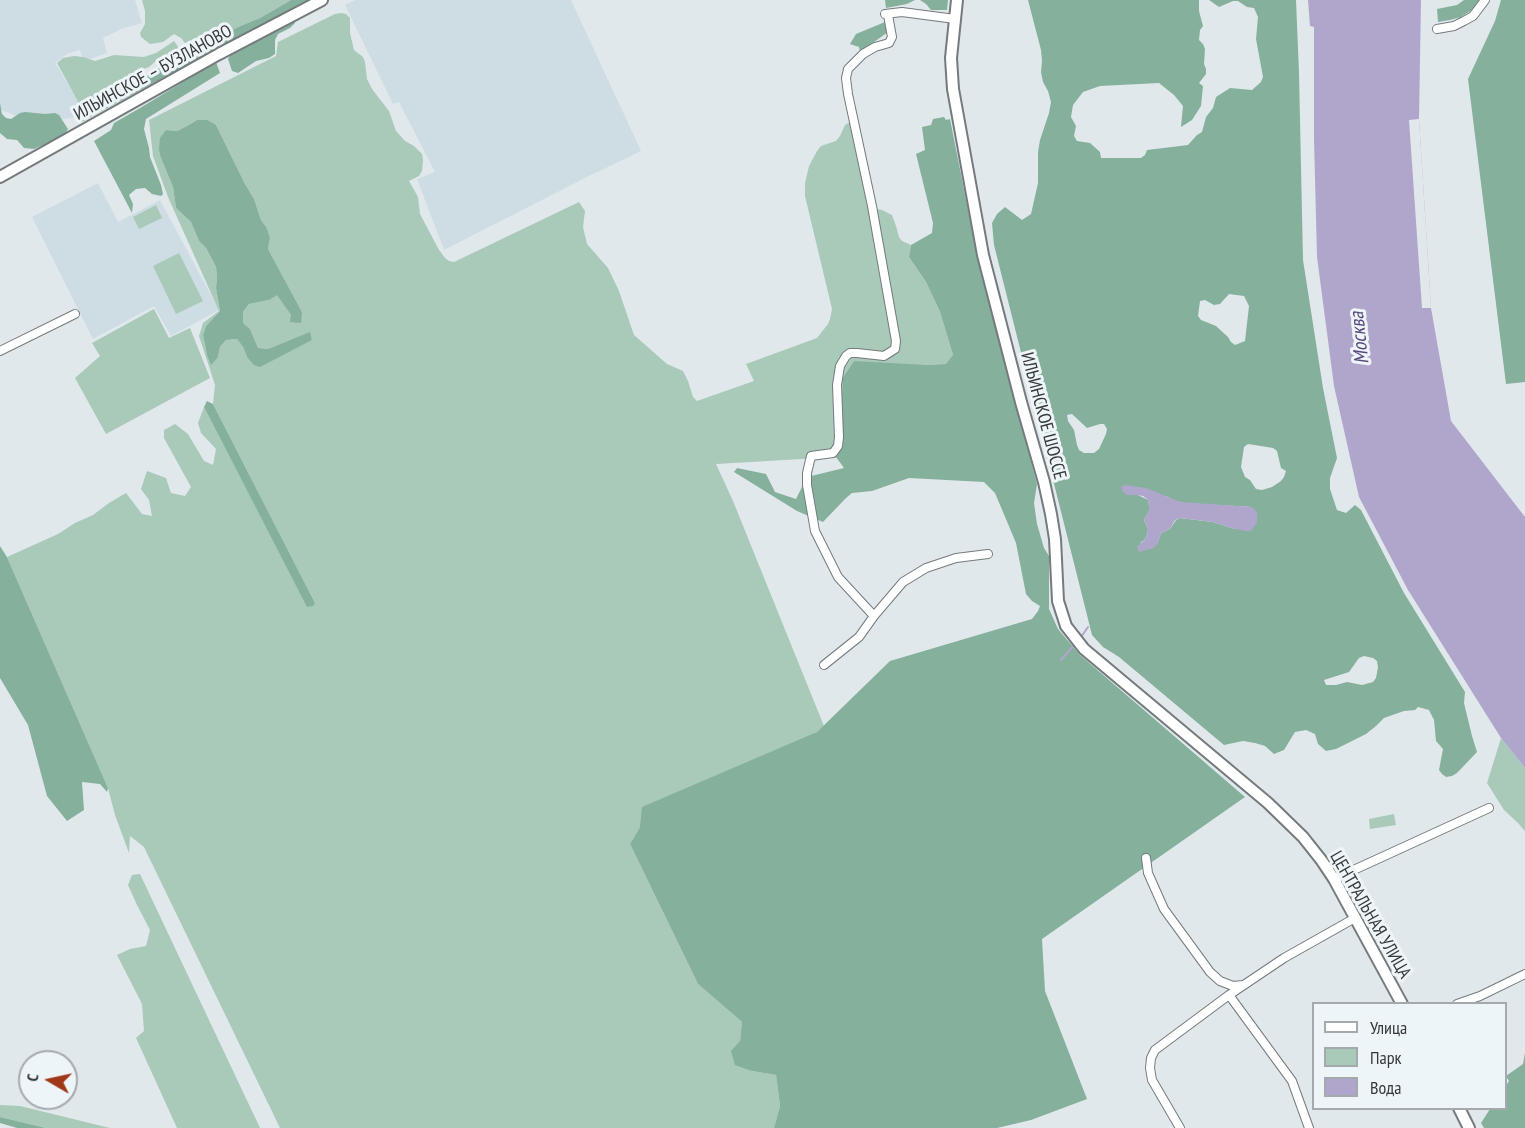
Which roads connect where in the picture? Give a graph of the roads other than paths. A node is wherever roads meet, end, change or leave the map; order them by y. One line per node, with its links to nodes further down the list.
1 (322, 0): 6 (main road, ИЛЬИНСКОЕ – БУЗЛАНОВО)
2 (957, 0): 4 (main road, ИЛЬИНСКОЕ ШОССЕ)
3 (1485, 0): 5 (street)
4 (955, 19): 10 (street); 12 (main road, ИЛЬИНСКОЕ ШОССЕ)
5 (1437, 29)
6 (0, 177)
7 (75, 314): 8 (street)
8 (0, 351)
9 (988, 554): 10 (street)
10 (874, 616): 11 (street)
11 (824, 665)
12 (1228, 771): 15 (main road, ЦЕНТРАЛЬНАЯ УЛИЦА)
13 (1489, 808): 15 (street)
14 (1146, 858): 18 (street)
15 (1334, 879): 16 (main road, ЦЕНТРАЛЬНАЯ УЛИЦА)
16 (1355, 918): 18 (street); 20 (main road, ЦЕНТРАЛЬНАЯ УЛИЦА)
17 (1525, 974): 21 (street)
18 (1244, 985): 19 (street)
19 (1229, 995): 23 (street); 24 (street)
20 (1401, 1002)
21 (1463, 1002)
22 (1460, 1110): 25 (main road)
23 (1180, 1128)
24 (1309, 1128)
25 (1469, 1128)

